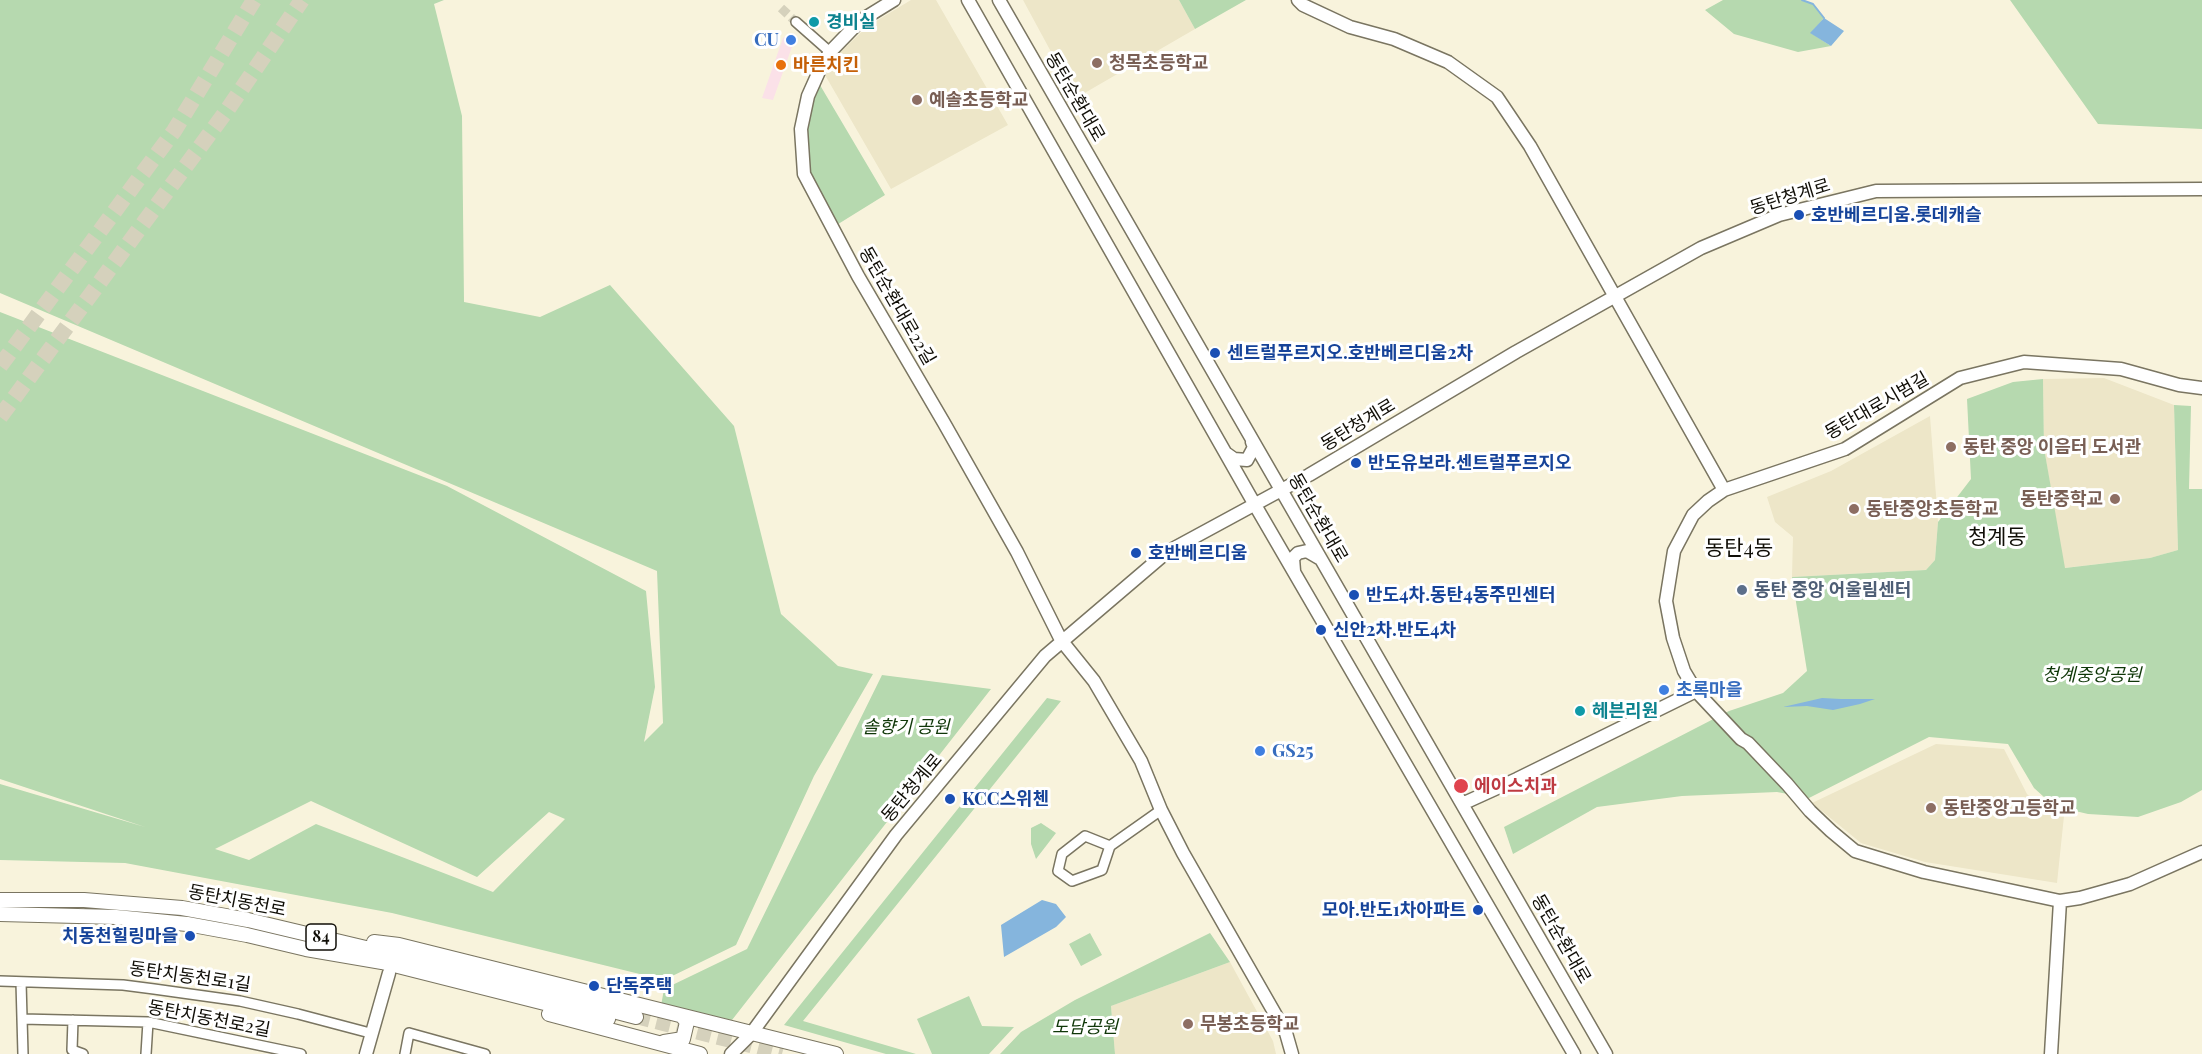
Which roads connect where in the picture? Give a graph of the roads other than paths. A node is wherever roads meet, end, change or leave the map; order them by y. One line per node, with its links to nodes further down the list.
1 (894, 0): 6 (street, 동탄순환대로22길)
2 (968, 0): 11 (street)
3 (999, 0): 10 (street, 동탄순환대로)
4 (1298, 0): 8 (street)
5 (796, 22): 6 (street)
6 (830, 52): 17 (street, 동탄순환대로22길)
7 (2202, 189): 8 (street, 동탄청계로)
8 (1615, 296): 12 (street); 13 (street, 동탄청계로)
9 (2202, 388): 12 (street, 동탄대로시범길)
10 (1251, 438): 11 (street); 13 (street, 동탄순환대로)
11 (1226, 454): 14 (street)
12 (1724, 490): 18 (street, 동탄대로시범길)
13 (1281, 491): 14 (street, 동탄청계로); 15 (street, 동탄순환대로)
14 (1255, 505): 16 (street); 17 (street, 동탄청계로)
15 (1322, 560): 16 (street); 19 (street, 동탄순환대로)
16 (1294, 573): 50 (street)
17 (1061, 640): 20 (street, 동탄순환대로22길); 36 (street, 동탄청계로)
18 (1696, 691): 19 (street); 24 (street, 동탄대로시범길)
19 (1462, 804): 51 (street, 동탄순환대로)
20 (1161, 810): 21 (street); 49 (street, 동탄순환대로22길)
21 (1110, 846): 21 (street)
22 (2202, 852): 24 (street, 동탄대로시범길)
23 (0, 900): 26 (main road, 동탄치동천로 / 84)
24 (2060, 901): 52 (street)
25 (0, 914): 27 (main road, 동탄치동천로 / 84)
26 (315, 935): 27 (main road, 동탄치동천로 / 84); 31 (main road)
27 (306, 949): 28 (main road)
28 (389, 974): 35 (street); 37 (main road)
29 (0, 981): 30 (street, 동탄치동천로1길)
30 (21, 982): 32 (street); 35 (street, 동탄치동천로1길)
31 (682, 1016): 36 (main road); 37 (main road)
32 (22, 1019): 33 (street, 동탄치동천로2길); 39 (street)
33 (73, 1020): 34 (street, 동탄치동천로2길); 40 (street)
34 (148, 1022): 41 (street); 42 (street, 동탄치동천로2길)
35 (370, 1033): 43 (street)
36 (752, 1034): 47 (street, 동탄청계로); 48 (main road)
37 (659, 1042): 46 (main road)
38 (460, 1051): 44 (street); 45 (street)
39 (23, 1054)
40 (83, 1054)
41 (146, 1054)
42 (301, 1054)
43 (366, 1054)
44 (405, 1054)
45 (485, 1054)
46 (700, 1054)
47 (731, 1054)
48 (834, 1054)
49 (1292, 1054)
50 (1574, 1054)
51 (1606, 1054)
52 (2051, 1054)

